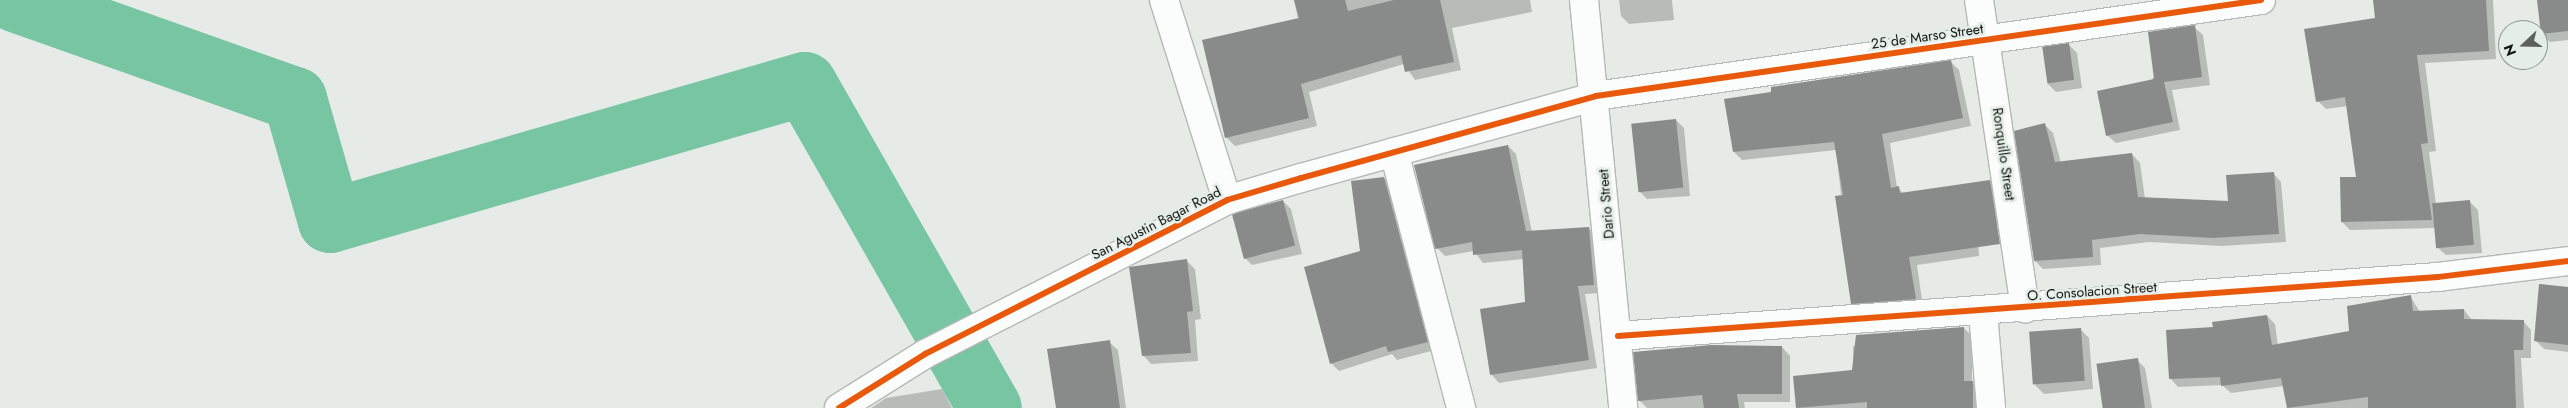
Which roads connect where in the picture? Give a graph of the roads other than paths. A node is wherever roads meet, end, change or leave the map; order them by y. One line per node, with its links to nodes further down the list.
1 (1164, 0): 8 (street)
2 (1584, 0): 6 (street, Dario Street)
3 (1979, 0): 5 (street, Ronquillo Street)
4 (2261, 0): 5 (street, 25 de Marso Street)
5 (1988, 40): 6 (street, 25 de Marso Street); 10 (street, Ronquillo Street)
6 (1596, 96): 7 (street, San Agustin Bagar Road); 12 (street, Dario Street)
7 (1394, 152): 8 (street, San Agustin Bagar Road); 14 (street)
8 (1228, 200): 13 (street, San Agustin Bagar Road)
9 (2568, 261): 10 (street, O. Consolacion Street)
10 (2026, 309): 11 (street, O. Consolacion Street)
11 (1983, 312): 12 (street, O. Consolacion Street); 16 (street)
12 (1618, 336): 15 (street, Dario Street)
13 (839, 408)
14 (1461, 408)
15 (1623, 408)
16 (1992, 408)

